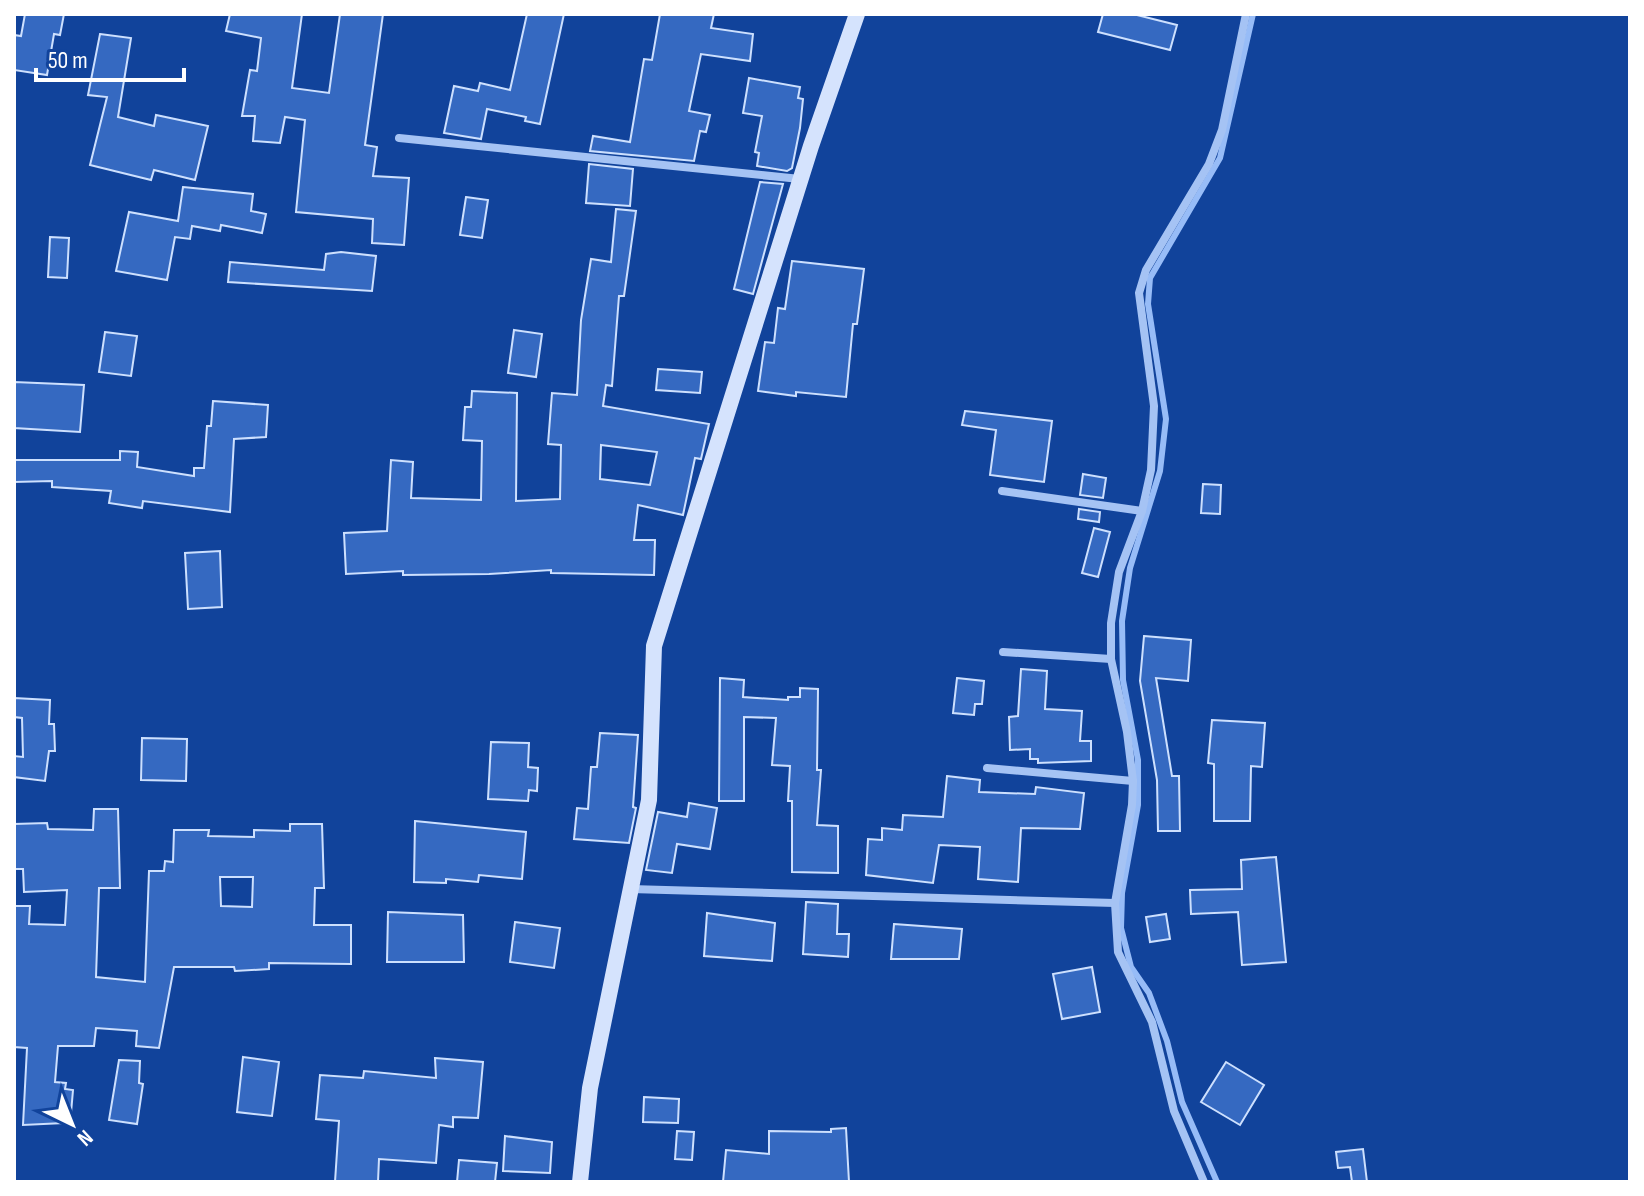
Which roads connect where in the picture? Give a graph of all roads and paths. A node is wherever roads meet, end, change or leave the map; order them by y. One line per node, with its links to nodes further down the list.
1 (857, 14): 4 (street)
2 (1246, 14): 6 (street)
3 (399, 138): 4 (street)
4 (801, 179): 11 (street)
5 (1002, 491): 6 (street)
6 (1142, 511): 8 (street)
7 (1003, 652): 8 (street)
8 (1111, 659): 10 (street)
9 (987, 768): 10 (street)
10 (1133, 781): 12 (street)
11 (630, 889): 12 (street); 13 (street)
12 (1115, 903): 14 (street)
13 (580, 1182)
14 (1204, 1182)

